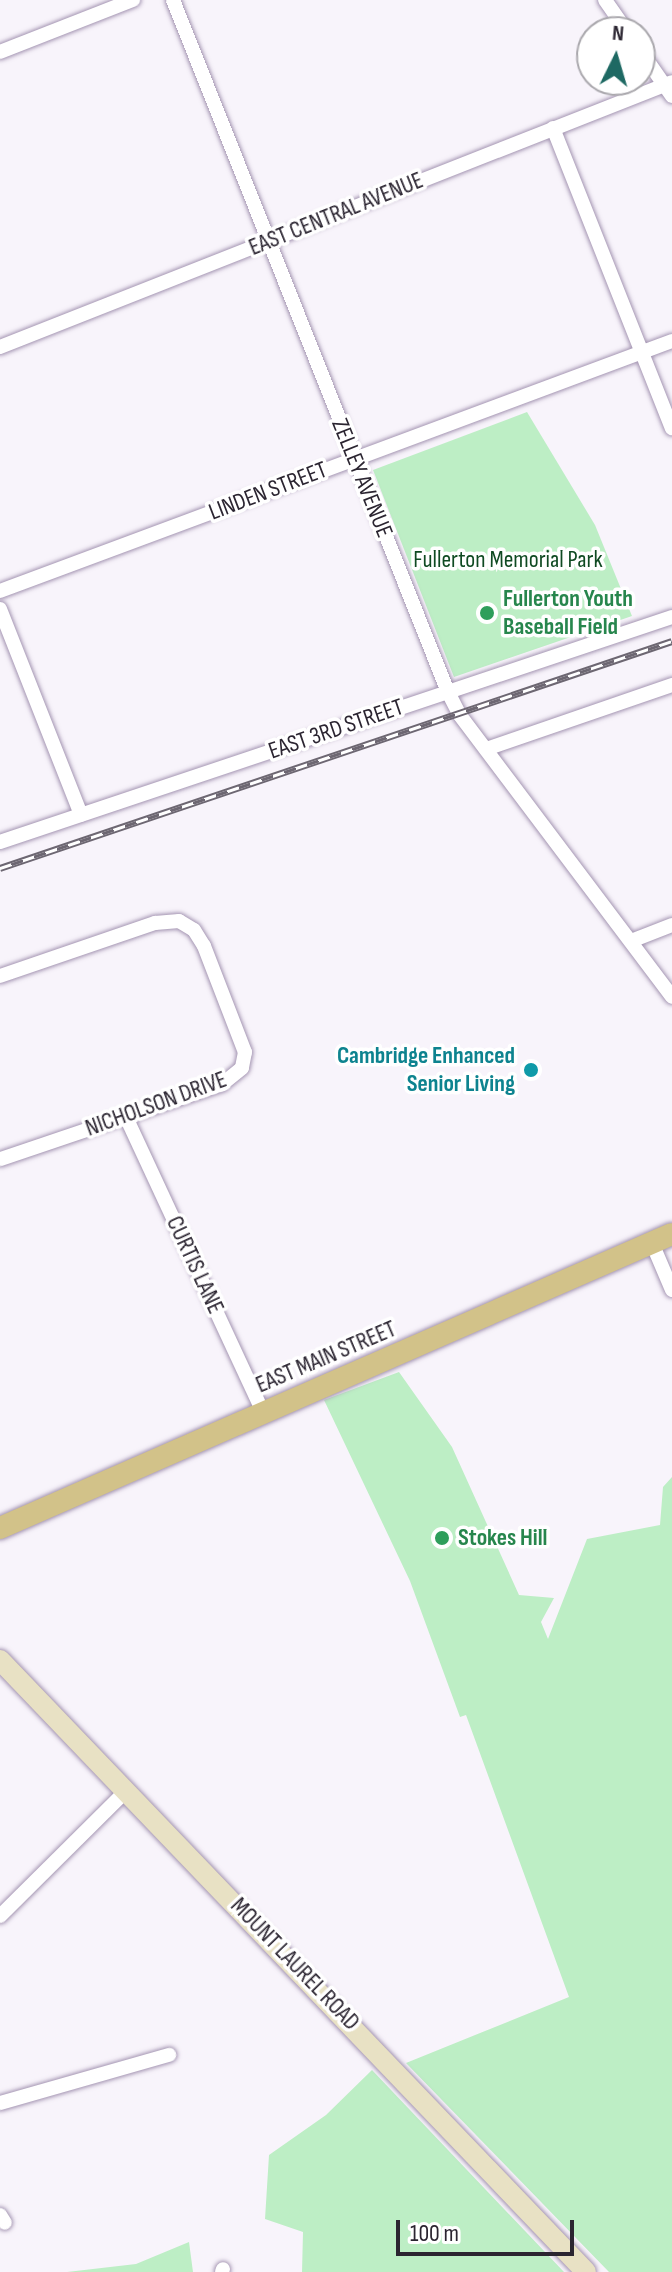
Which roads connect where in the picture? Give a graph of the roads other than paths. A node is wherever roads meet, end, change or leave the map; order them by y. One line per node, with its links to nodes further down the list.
1 (133, 0): 3 (street)
2 (173, 0): 7 (street, ZELLEY AVENUE)
3 (0, 52)
4 (656, 71): 5 (street)
5 (669, 88): 6 (street, EAST CENTRAL AVENUE)
6 (553, 128): 7 (street, EAST CENTRAL AVENUE); 10 (street)
7 (267, 242): 9 (street, EAST CENTRAL AVENUE); 12 (street, ZELLEY AVENUE)
8 (672, 341): 10 (street, LINDEN STREET)
9 (0, 347)
10 (643, 352): 11 (street); 12 (street, LINDEN STREET)
11 (672, 428)
12 (354, 458): 13 (street, LINDEN STREET); 17 (street, ZELLEY AVENUE)
13 (0, 591)
14 (0, 609): 19 (street)
15 (672, 617): 17 (street, EAST 3RD STREET)
16 (672, 685): 18 (street)
17 (448, 692): 18 (street, ZELLEY AVENUE); 19 (street, EAST 3RD STREET)
18 (489, 748): 22 (street, ZELLEY AVENUE)
19 (81, 815): 20 (street, EAST 3RD STREET)
20 (0, 842)
21 (672, 925): 22 (street)
22 (631, 941): 24 (street, ZELLEY AVENUE)
23 (0, 976): 25 (street, NICHOLSON DRIVE)
24 (672, 997)
25 (126, 1117): 26 (street, NICHOLSON DRIVE); 29 (street, CURTIS LANE)
26 (0, 1159)
27 (662, 1239): 28 (street); 29 (main road, EAST MAIN STREET)
28 (672, 1290)
29 (263, 1412): 30 (main road, EAST MAIN STREET)
30 (0, 1528)
31 (0, 1660): 32 (main road, MOUNT LAUREL ROAD)
32 (127, 1790): 33 (street); 36 (main road, MOUNT LAUREL ROAD)
33 (0, 1916)
34 (169, 2055): 35 (street)
35 (0, 2103)
36 (586, 2272)

